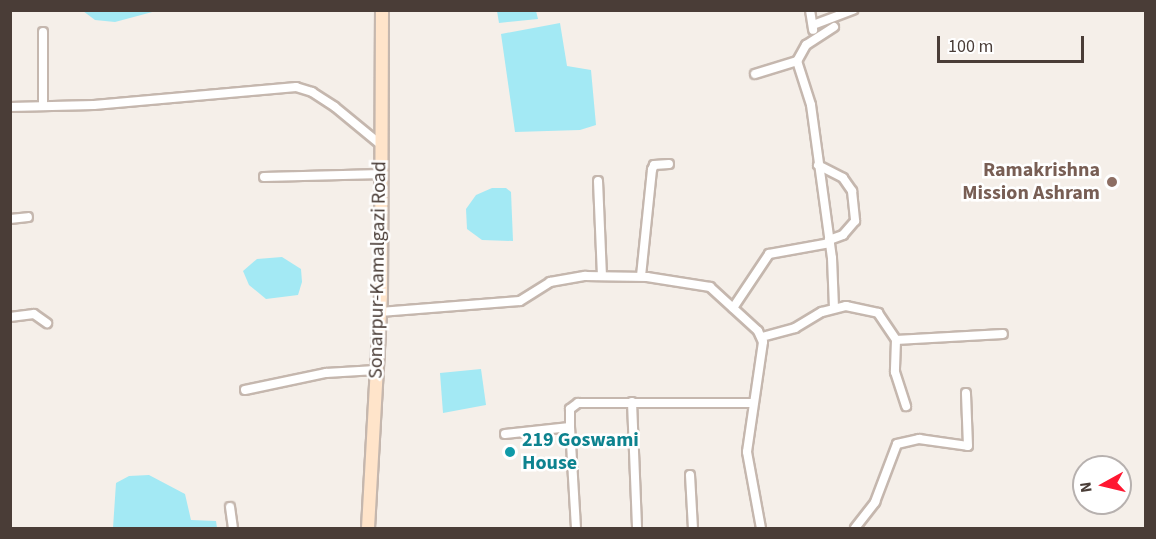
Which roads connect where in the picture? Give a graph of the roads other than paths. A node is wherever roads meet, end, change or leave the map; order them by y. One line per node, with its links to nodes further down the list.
1 (382, 10): 12 (main road, Sonarpur-Kamalgazi Road)
2 (810, 10): 4 (street)
3 (853, 10): 4 (street)
4 (813, 26): 7 (street)
5 (834, 27): 7 (street)
6 (42, 32): 10 (street)
7 (815, 39): 8 (street)
8 (797, 61): 9 (street); 14 (street)
9 (755, 74)
10 (43, 106): 11 (street); 12 (street)
11 (10, 107)
12 (380, 144): 15 (main road, Sonarpur-Kamalgazi Road)
13 (669, 164): 22 (street)
14 (818, 165): 20 (street); 20 (street)
15 (382, 174): 16 (street); 25 (main road, Sonarpur-Kamalgazi Road)
16 (264, 177)
17 (598, 181): 21 (street)
18 (28, 217): 19 (street)
19 (10, 219)
20 (829, 242): 23 (street); 24 (street)
21 (602, 275): 22 (street); 25 (street)
22 (640, 276): 23 (street)
23 (733, 308): 29 (street)
24 (834, 308): 29 (street); 30 (street)
25 (380, 312): 31 (main road, Sonarpur-Kamalgazi Road)
26 (10, 317): 27 (street)
27 (47, 323)
28 (1003, 334): 30 (street)
29 (762, 337): 35 (street)
30 (896, 340): 36 (street)
31 (376, 370): 32 (street); 42 (main road, Sonarpur-Kamalgazi Road)
32 (245, 390)
33 (966, 393): 47 (street)
34 (632, 402): 35 (street); 37 (street); 44 (street)
35 (753, 403): 46 (street)
36 (906, 406)
37 (570, 427): 38 (street); 43 (street)
38 (505, 434)
39 (690, 475): 45 (street)
40 (230, 507): 41 (street)
41 (232, 528)
42 (368, 528)
43 (576, 528)
44 (637, 528)
45 (693, 528)
46 (761, 528)
47 (855, 528)

